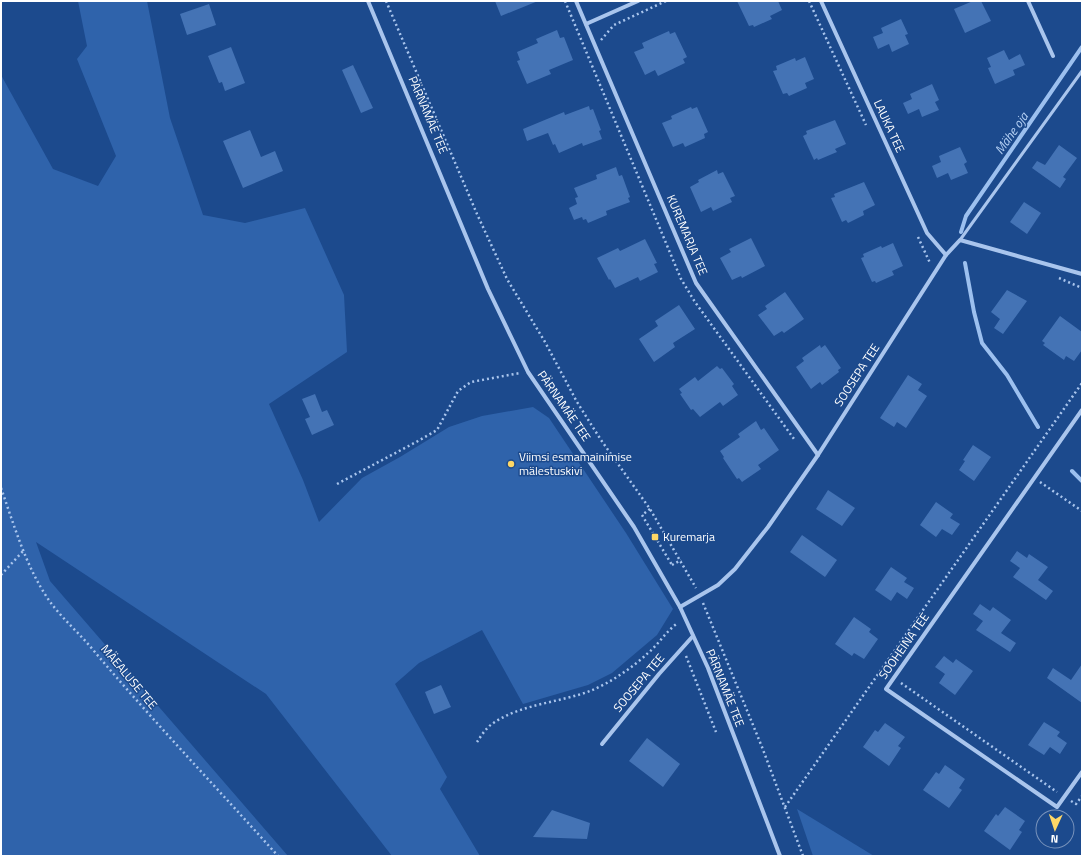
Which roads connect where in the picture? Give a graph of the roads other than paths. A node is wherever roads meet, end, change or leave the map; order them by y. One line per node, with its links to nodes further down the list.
1 (368, 1): 14 (street, PÄRNAMÄE TEE)
2 (576, 1): 6 (street, KUREMARJA TEE)
3 (638, 1): 6 (street)
4 (821, 1): 10 (street, LAUKA TEE)
5 (1028, 1): 7 (street)
6 (586, 24): 13 (street, KUREMARJA TEE)
7 (1053, 56)
8 (1082, 71): 9 (lane)
9 (960, 240): 10 (street, SOOSEPA TEE); 11 (street)
10 (946, 255): 13 (street, SOOSEPA TEE)
11 (1082, 274)
12 (1082, 410): 17 (street, SOOHEINA TEE)
13 (818, 455): 14 (street, SOOSEPA TEE)
14 (680, 607): 15 (street, PÄRNAMÄE TEE)
15 (693, 636): 16 (street, SOOSEPA TEE); 18 (street, PÄRNAMÄE TEE)
16 (602, 744)
17 (1082, 772)
18 (780, 856)

